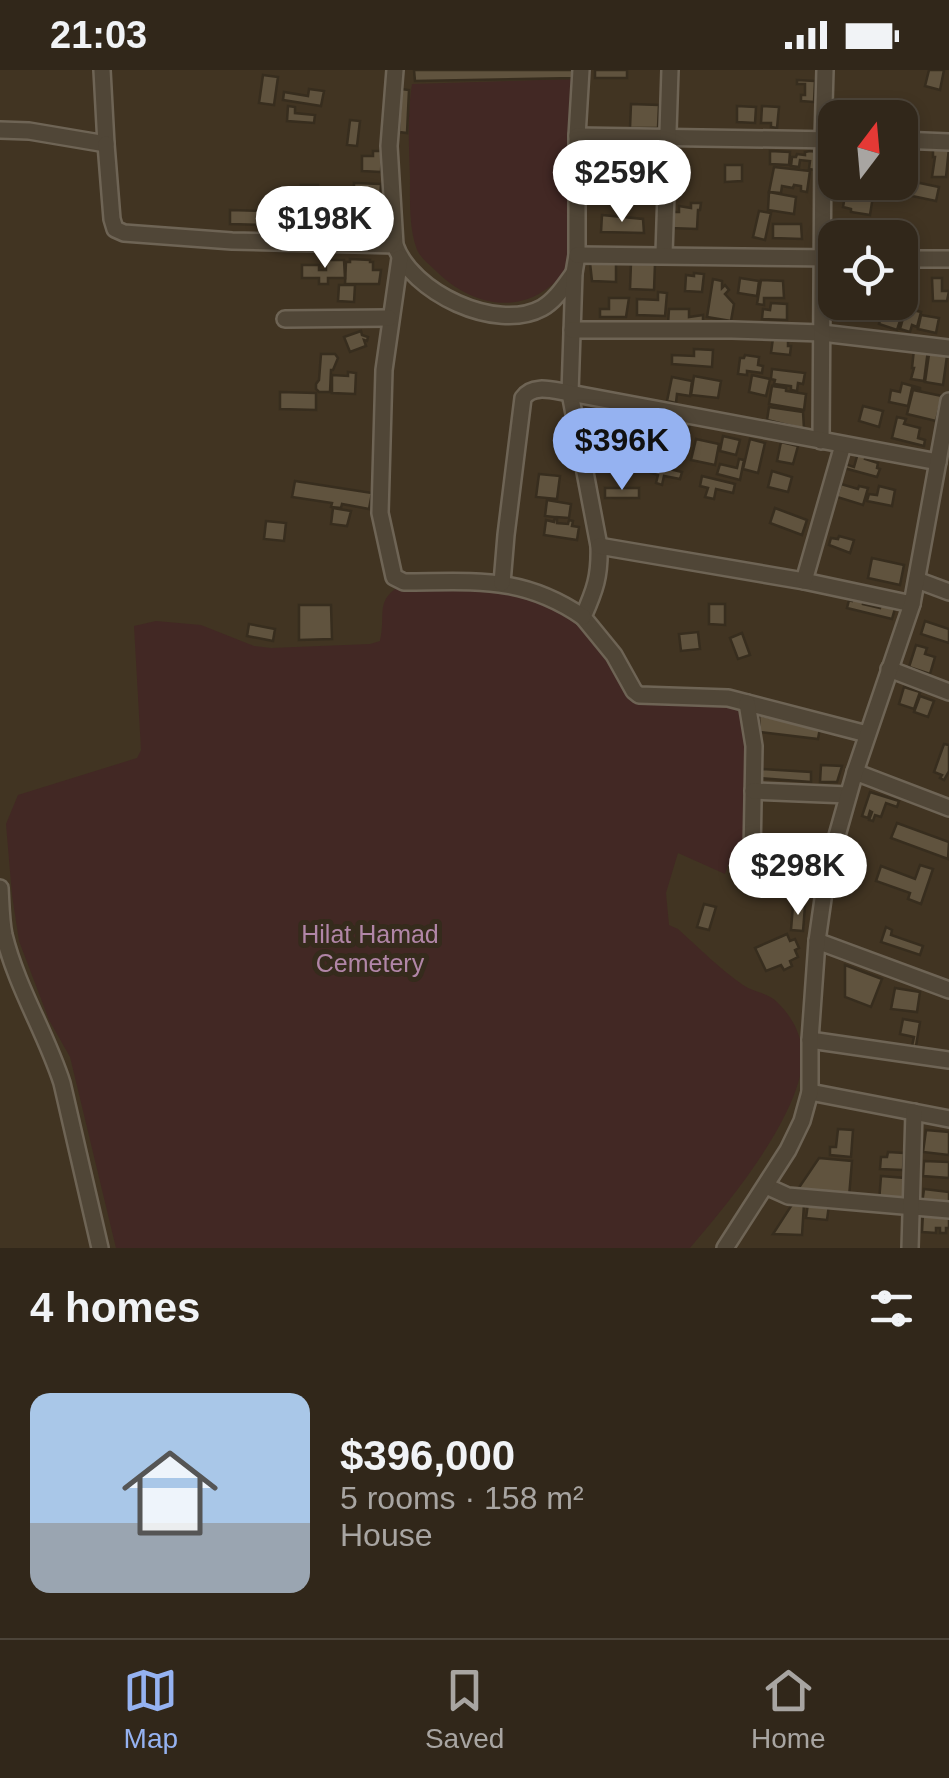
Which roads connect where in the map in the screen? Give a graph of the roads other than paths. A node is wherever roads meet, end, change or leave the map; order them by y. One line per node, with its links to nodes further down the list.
1 (102, 70): 13 (street)
2 (395, 70): 14 (street)
3 (580, 70): 8 (street)
4 (670, 70): 9 (street)
5 (825, 70): 6 (street)
6 (827, 100)
7 (0, 130): 13 (street)
8 (577, 136): 9 (street); 15 (street)
9 (668, 138): 10 (street); 16 (street)
10 (818, 140)
11 (918, 141): 12 (street)
12 (949, 142)
13 (106, 144): 14 (street)
14 (398, 252): 20 (street); 21 (street)
15 (577, 254): 16 (street); 20 (street)
16 (664, 254): 17 (street)
17 (818, 258)
18 (918, 258): 19 (street)
19 (949, 259)
20 (574, 273): 24 (street)
21 (389, 318): 22 (street); 38 (street)
22 (285, 319)
23 (823, 320): 25 (street)
24 (572, 330): 25 (street); 27 (street)
25 (822, 333): 26 (street); 30 (street)
26 (949, 348)
27 (570, 393): 30 (street); 35 (street); 38 (street)
28 (949, 401): 29 (street)
29 (946, 440): 32 (street)
30 (821, 441): 31 (street)
31 (843, 445): 32 (street); 37 (street)
32 (938, 462): 33 (street)
33 (932, 494): 34 (street); 36 (street)
34 (949, 500)
35 (599, 546): 37 (street); 41 (street)
36 (916, 580): 39 (street); 40 (street)
37 (804, 581): 40 (street)
38 (502, 583): 41 (street)
39 (949, 592)
40 (912, 604): 42 (street)
41 (582, 617): 44 (street)
42 (889, 669): 43 (street); 45 (street)
43 (949, 692)
44 (746, 702): 45 (street); 47 (street)
45 (867, 734): 46 (street)
46 (855, 772): 48 (street); 49 (street)
47 (754, 792): 48 (street); 50 (street)
48 (848, 795): 50 (street)
49 (949, 808)
50 (827, 871): 52 (street)
51 (0, 888): 62 (street)
52 (817, 941): 53 (street); 54 (street)
53 (949, 990)
54 (810, 1040): 55 (street); 56 (street)
55 (949, 1060)
56 (810, 1092): 57 (street); 59 (street)
57 (914, 1112): 58 (street); 60 (street)
58 (949, 1119)
59 (766, 1186): 60 (street); 63 (street)
60 (912, 1207): 61 (street); 64 (street)
61 (949, 1210)
62 (100, 1248)
63 (725, 1248)
64 (910, 1248)

